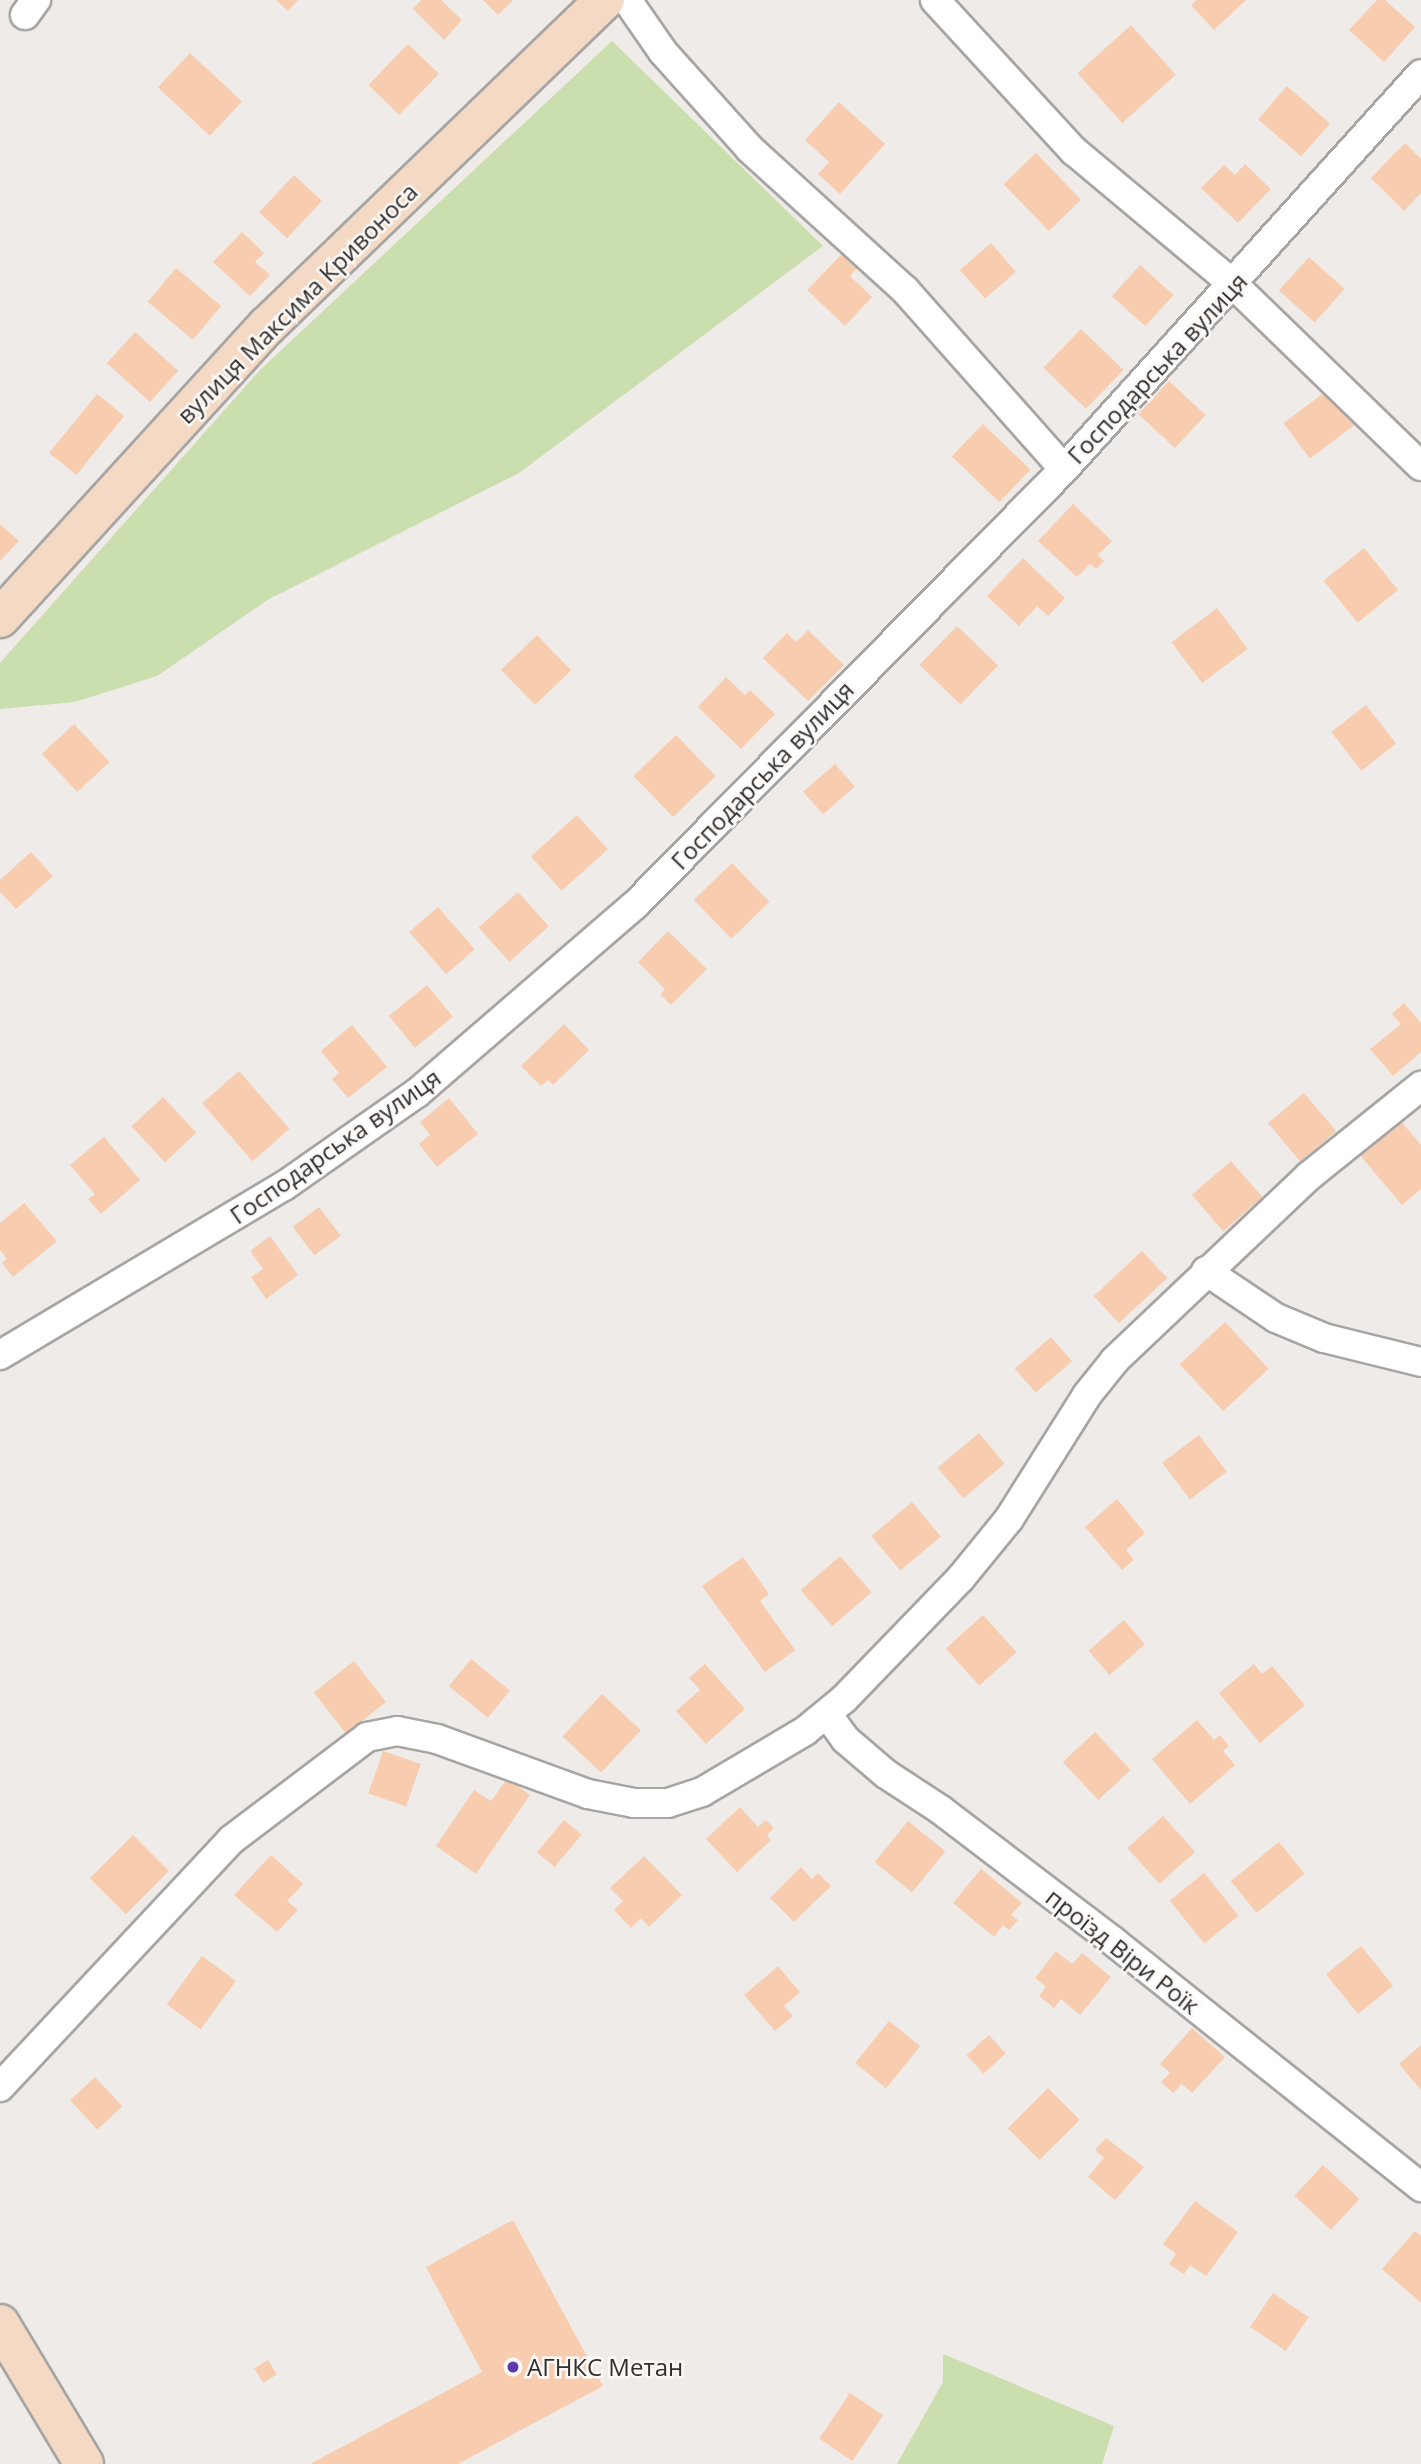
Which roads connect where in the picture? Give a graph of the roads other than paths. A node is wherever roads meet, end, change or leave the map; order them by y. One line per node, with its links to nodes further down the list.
1 (605, 0): 8 (street, вулиця Максима Кривоноса)
2 (627, 0): 7 (street)
3 (935, 0): 5 (street)
4 (1421, 74): 5 (street, Господарська вулиця)
5 (1234, 285): 6 (street); 7 (street, Господарська вулиця)
6 (1421, 466)
7 (1064, 469): 11 (street, Господарська вулиця)
8 (0, 618)
9 (1421, 1086): 10 (street)
10 (1206, 1271): 12 (street); 13 (street)
11 (0, 1355)
12 (1421, 1363)
13 (827, 1714): 14 (street); 15 (street, проїзд Віри Роїк)
14 (0, 2087)
15 (1421, 2187)
16 (0, 2324): 17 (street)
17 (12, 2372): 18 (street)
18 (84, 2464)

